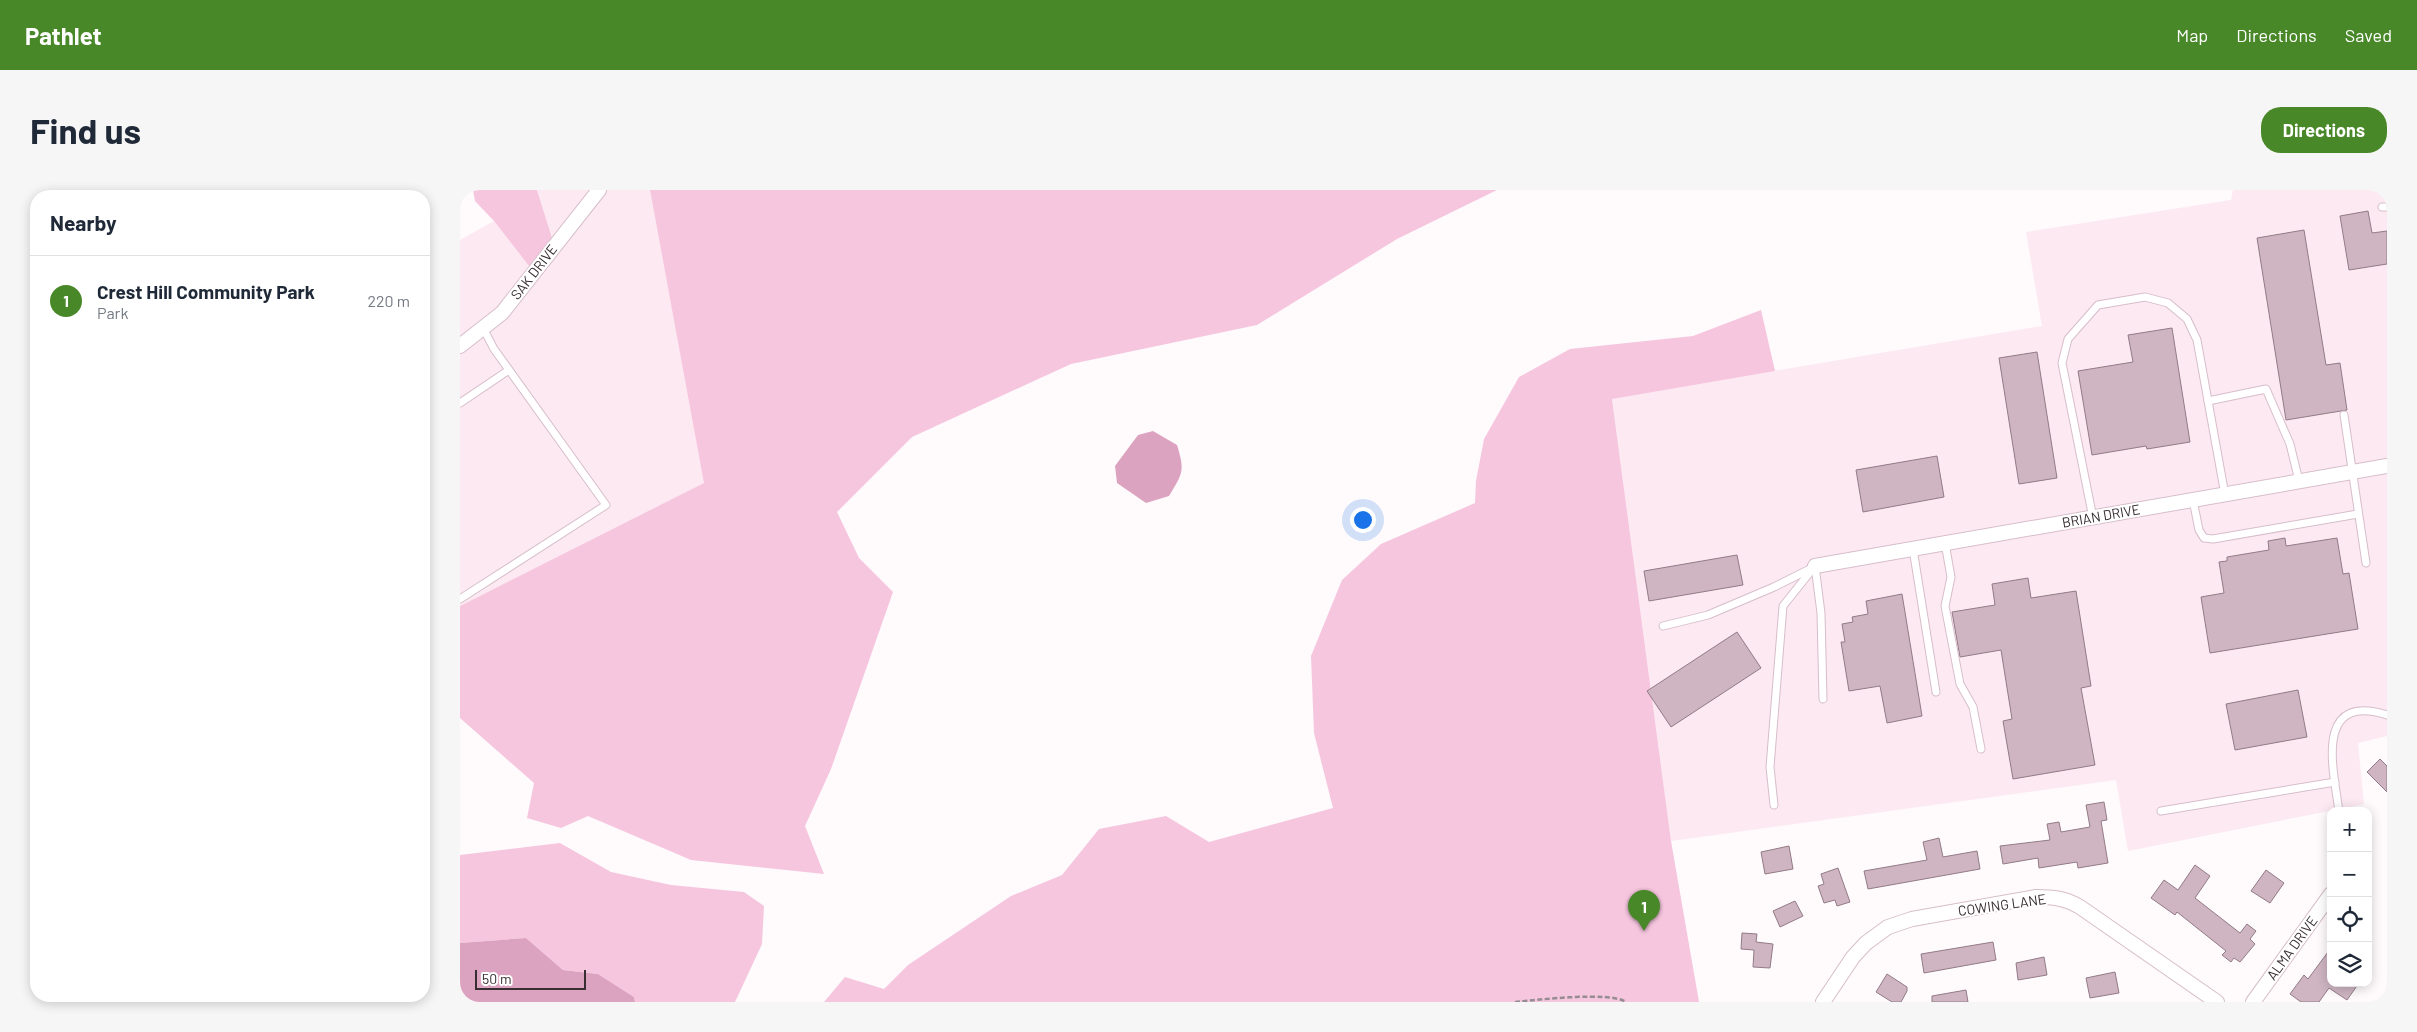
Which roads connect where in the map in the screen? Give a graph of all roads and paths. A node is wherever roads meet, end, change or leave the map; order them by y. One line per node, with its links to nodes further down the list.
1 (600, 190): 2 (street, SAK DRIVE)
2 (482, 328): 3 (street, SAK DRIVE); 4 (lane)
3 (460, 346)
4 (509, 370): 6 (lane); 19 (lane)
5 (2208, 401): 10 (lane); 11 (lane); 14 (lane)
6 (460, 403)
7 (2344, 416): 9 (lane)
8 (2387, 466): 9 (street, BRIAN DRIVE)
9 (2351, 472): 10 (street, BRIAN DRIVE); 13 (lane)
10 (2299, 481): 11 (street, BRIAN DRIVE)
11 (2225, 494): 12 (street, BRIAN DRIVE)
12 (2193, 500): 13 (lane); 14 (street, BRIAN DRIVE)
13 (2358, 514): 17 (lane)
14 (2093, 518): 15 (street, BRIAN DRIVE)
15 (1945, 543): 16 (street, BRIAN DRIVE); 24 (lane)
16 (1913, 549): 18 (street, BRIAN DRIVE); 21 (lane)
17 (2366, 563)
18 (1815, 566): 20 (lane); 22 (lane); 26 (lane)
19 (460, 598)
20 (1662, 626)
21 (1936, 692)
22 (1824, 699)
23 (2387, 715): 25 (lane)
24 (1982, 749)
25 (2335, 782): 27 (lane); 28 (lane)
26 (1774, 805)
27 (2338, 807)
28 (2161, 811)
29 (2329, 897): 34 (street, ALMA DRIVE)
30 (1515, 1002): 31 (path)
31 (1626, 1002)
32 (1823, 1002): 33 (street, COWING LANE)
33 (2217, 1002)
34 (2253, 1002)

